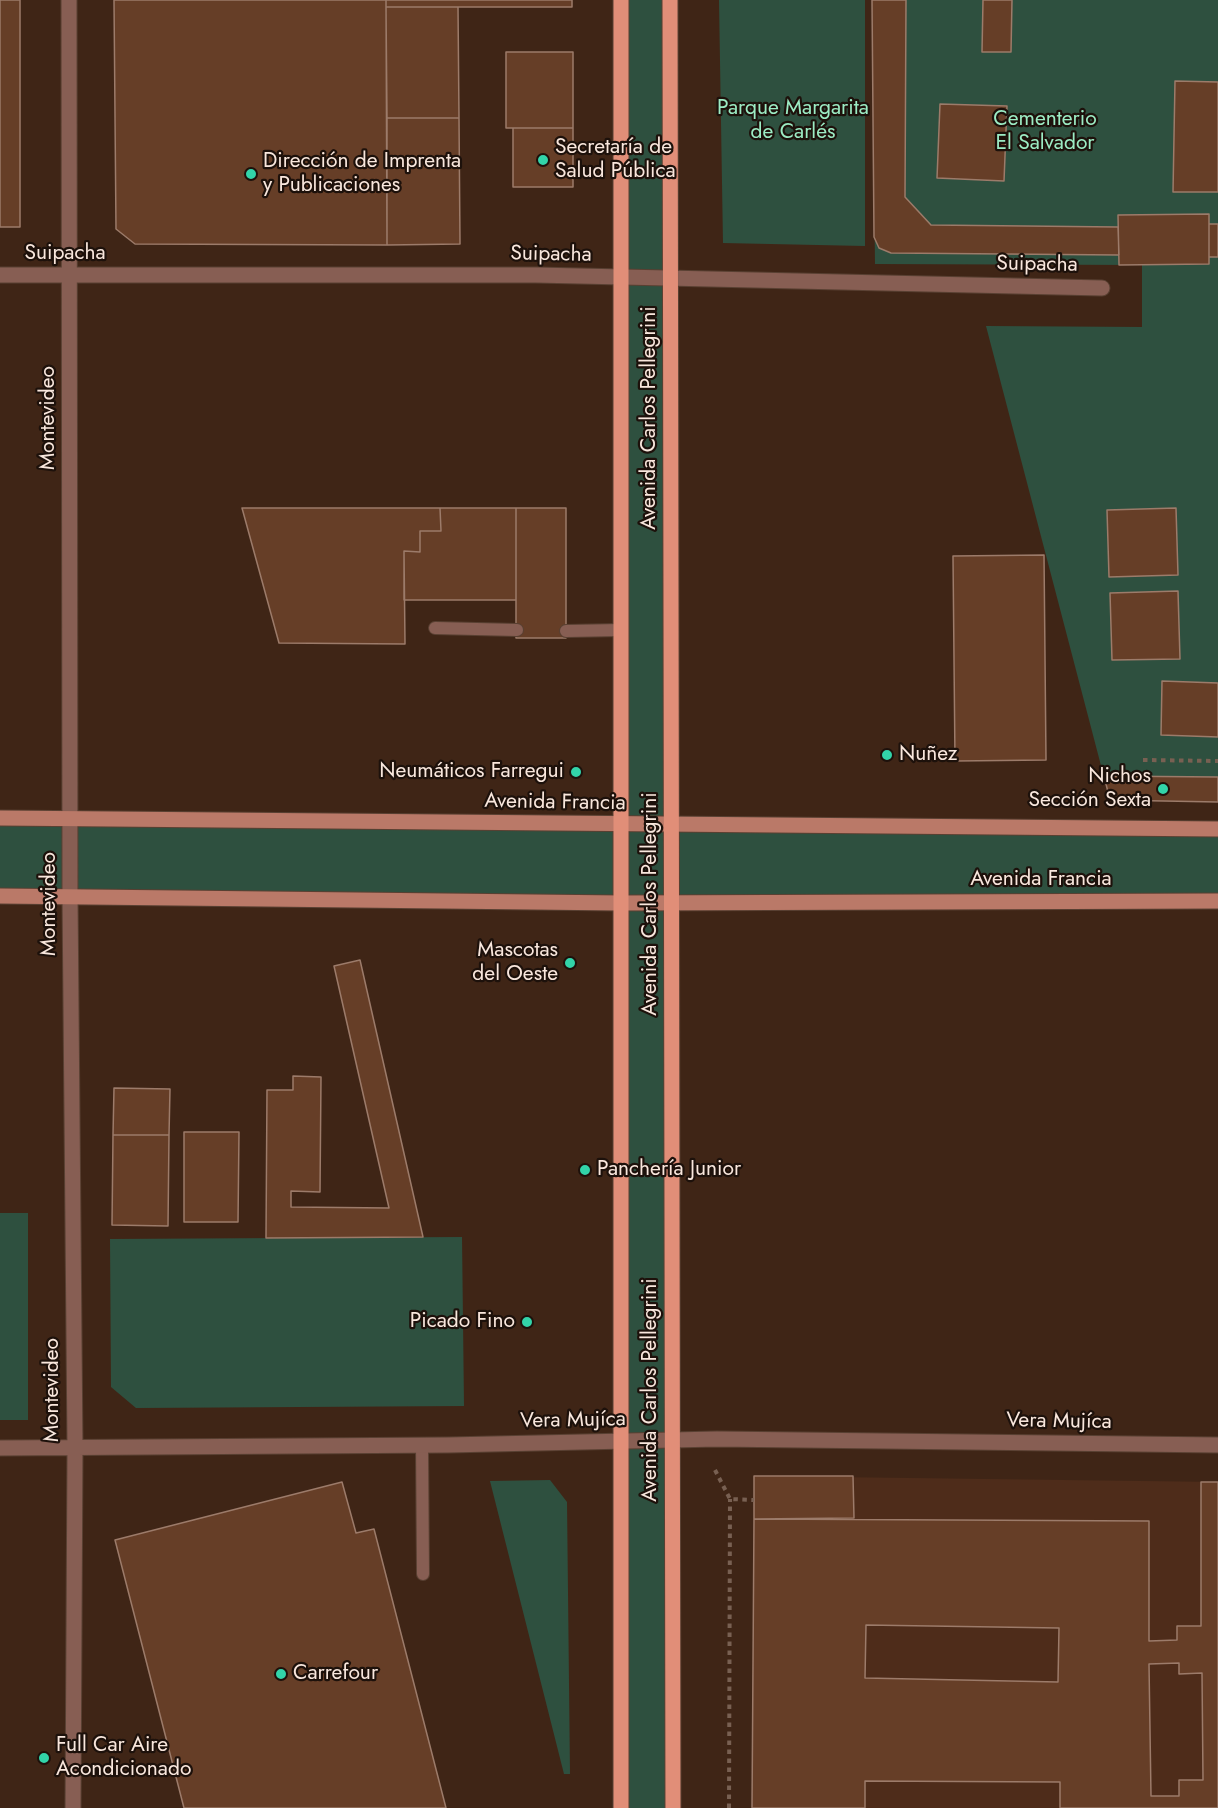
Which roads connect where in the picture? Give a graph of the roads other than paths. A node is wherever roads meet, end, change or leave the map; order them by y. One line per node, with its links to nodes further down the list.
1 (69, 0): 5 (street, Montevideo)
2 (621, 0): 6 (main road, Avenida Carlos Pellegrini)
3 (670, 0): 7 (main road, Avenida Carlos Pellegrini)
4 (0, 275): 5 (street, Suipacha)
5 (70, 275): 6 (street, Suipacha); 14 (street, Montevideo)
6 (621, 277): 7 (street, Suipacha); 11 (main road, Avenida Carlos Pellegrini)
7 (671, 278): 8 (street, Suipacha); 16 (main road, Avenida Carlos Pellegrini)
8 (1102, 288)
9 (435, 628): 10 (lane)
10 (517, 630)
11 (621, 630): 12 (lane); 15 (main road, Avenida Carlos Pellegrini)
12 (566, 631)
13 (0, 818): 14 (main road, Avenida Francia)
14 (70, 818): 15 (main road, Avenida Francia); 19 (street, Montevideo)
15 (621, 824): 16 (main road, Avenida Francia); 22 (main road, Avenida Carlos Pellegrini)
16 (672, 824): 17 (main road, Avenida Francia); 21 (main road, Avenida Carlos Pellegrini)
17 (1218, 829)
18 (0, 896): 19 (main road, Avenida Francia)
19 (70, 896): 22 (main road, Avenida Francia); 28 (street, Montevideo)
20 (1218, 901): 21 (main road, Avenida Francia)
21 (672, 902): 22 (main road, Avenida Francia); 23 (main road, Avenida Carlos Pellegrini)
22 (621, 903): 24 (main road, Avenida Carlos Pellegrini)
23 (673, 1440): 24 (street, Vera Mujíca); 26 (street, Vera Mujíca); 32 (main road, Avenida Carlos Pellegrini)
24 (621, 1441): 25 (street, Vera Mujíca); 31 (main road, Avenida Carlos Pellegrini)
25 (423, 1445): 28 (street, Vera Mujíca); 29 (lane)
26 (1218, 1445)
27 (0, 1448): 28 (street, Vera Mujíca)
28 (75, 1448): 30 (street, Montevideo)
29 (423, 1574)
30 (73, 1808)
31 (621, 1808)
32 (672, 1808)

